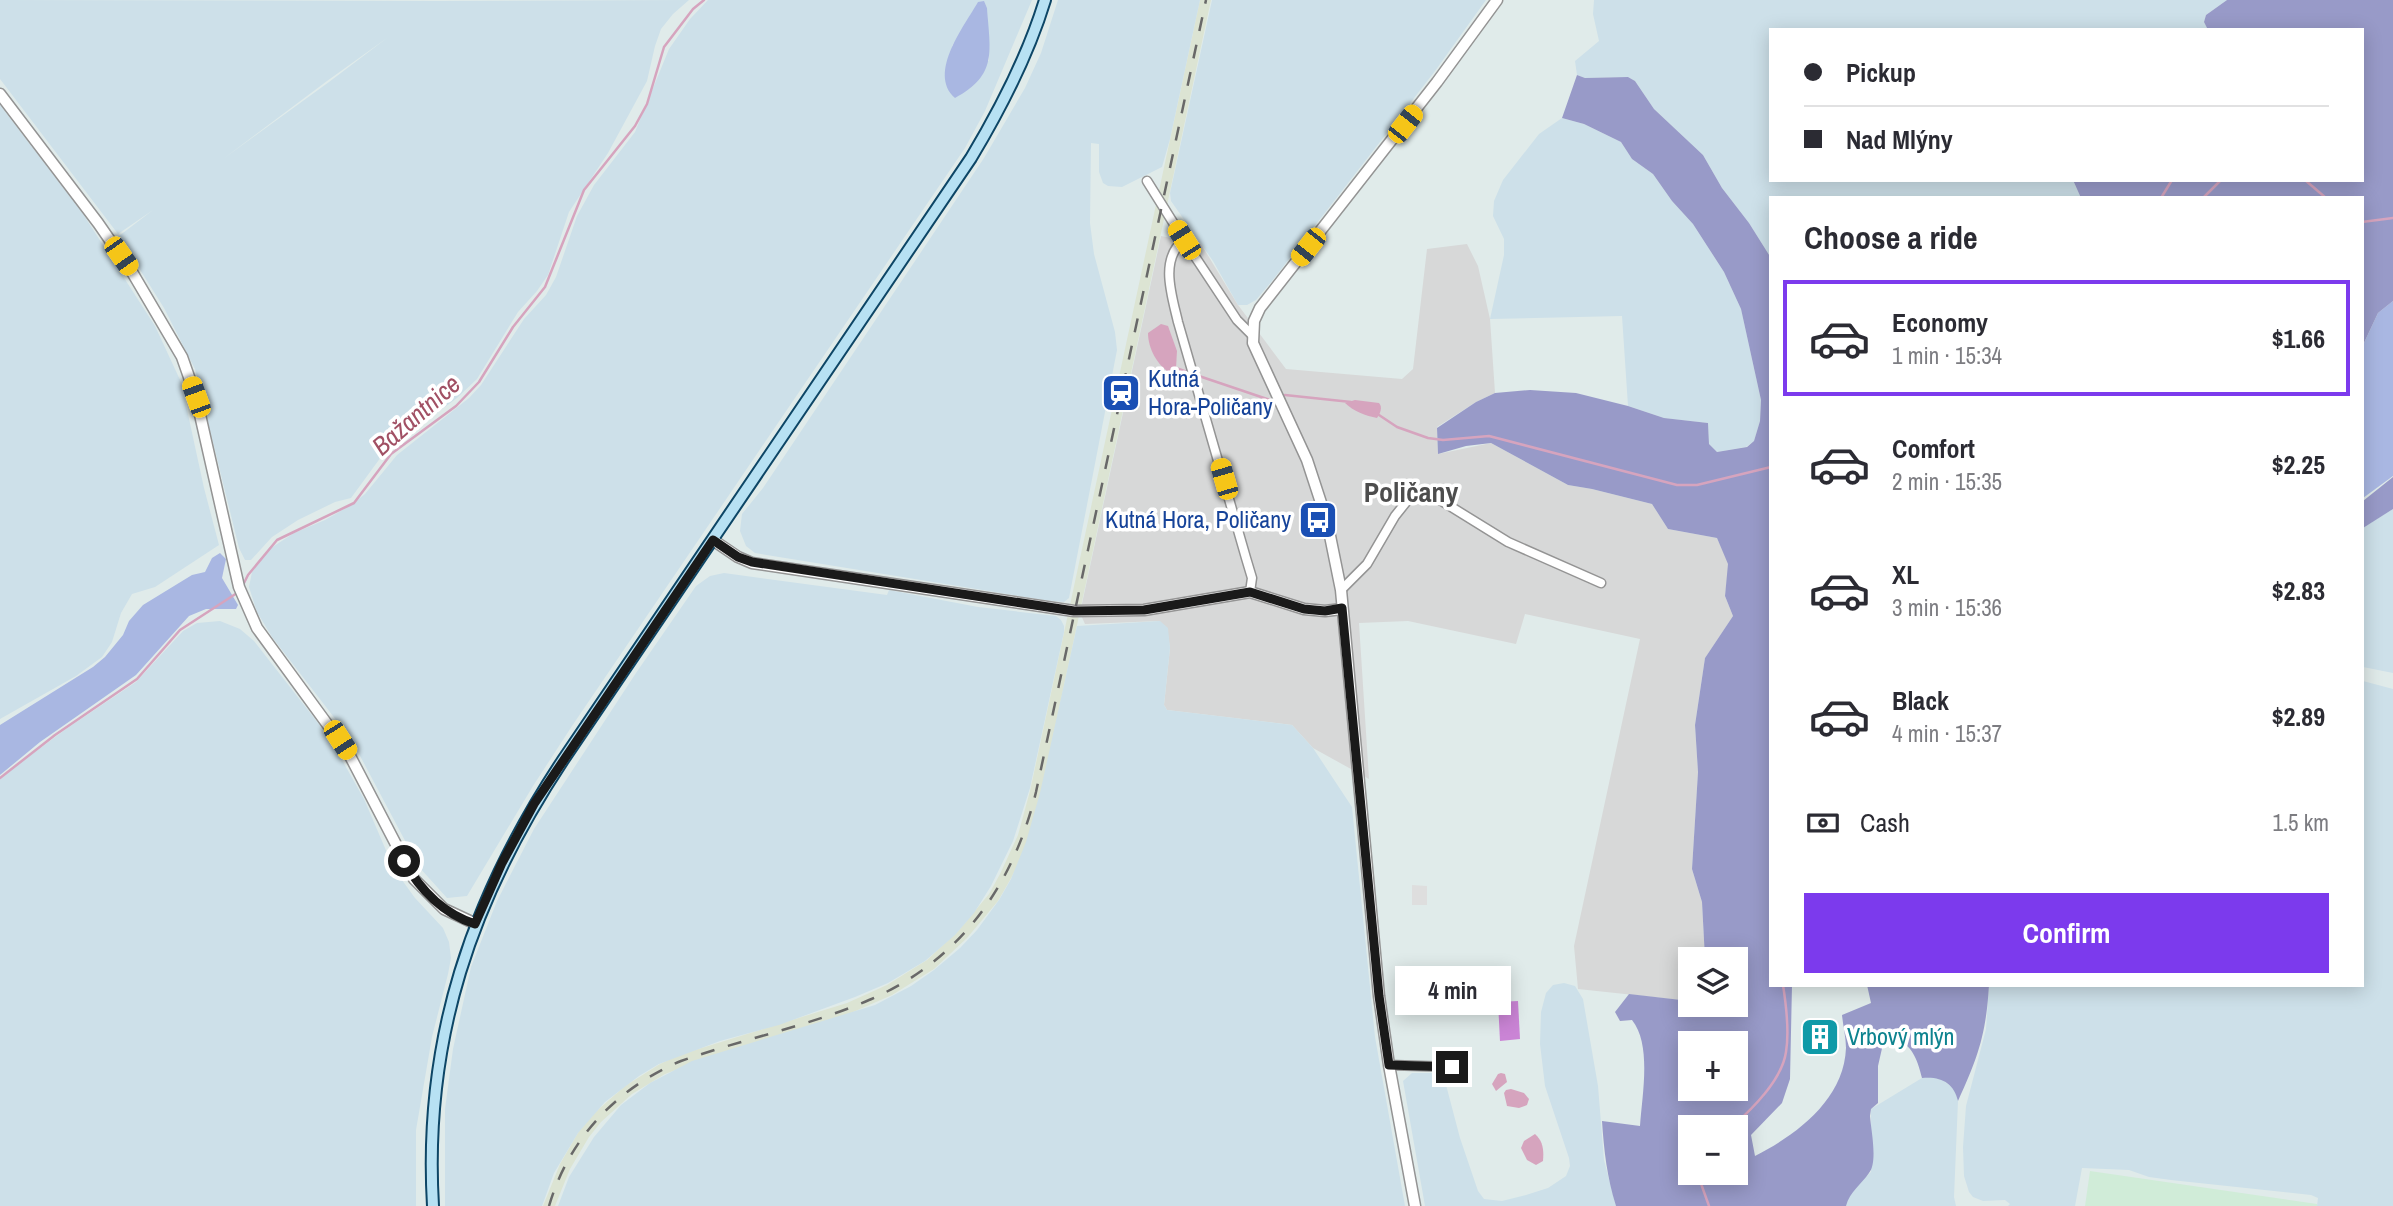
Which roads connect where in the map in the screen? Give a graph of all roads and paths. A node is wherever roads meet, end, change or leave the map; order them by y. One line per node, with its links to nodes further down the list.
1 (1045, 0): 7 (main road)
2 (1497, 0): 6 (street)
3 (0, 94): 12 (street)
4 (1147, 181): 5 (street)
5 (1184, 240): 6 (street); 10 (street)
6 (1252, 335): 9 (street)
7 (713, 540): 10 (street); 12 (main road)
8 (1601, 583): 9 (street)
9 (1341, 590): 11 (street)
10 (1250, 592): 11 (street)
11 (1342, 608): 13 (street)
12 (475, 924): 15 (main road)
13 (1389, 1065): 14 (street); 16 (street)
14 (1452, 1067)
15 (433, 1206)
16 (1415, 1206)

